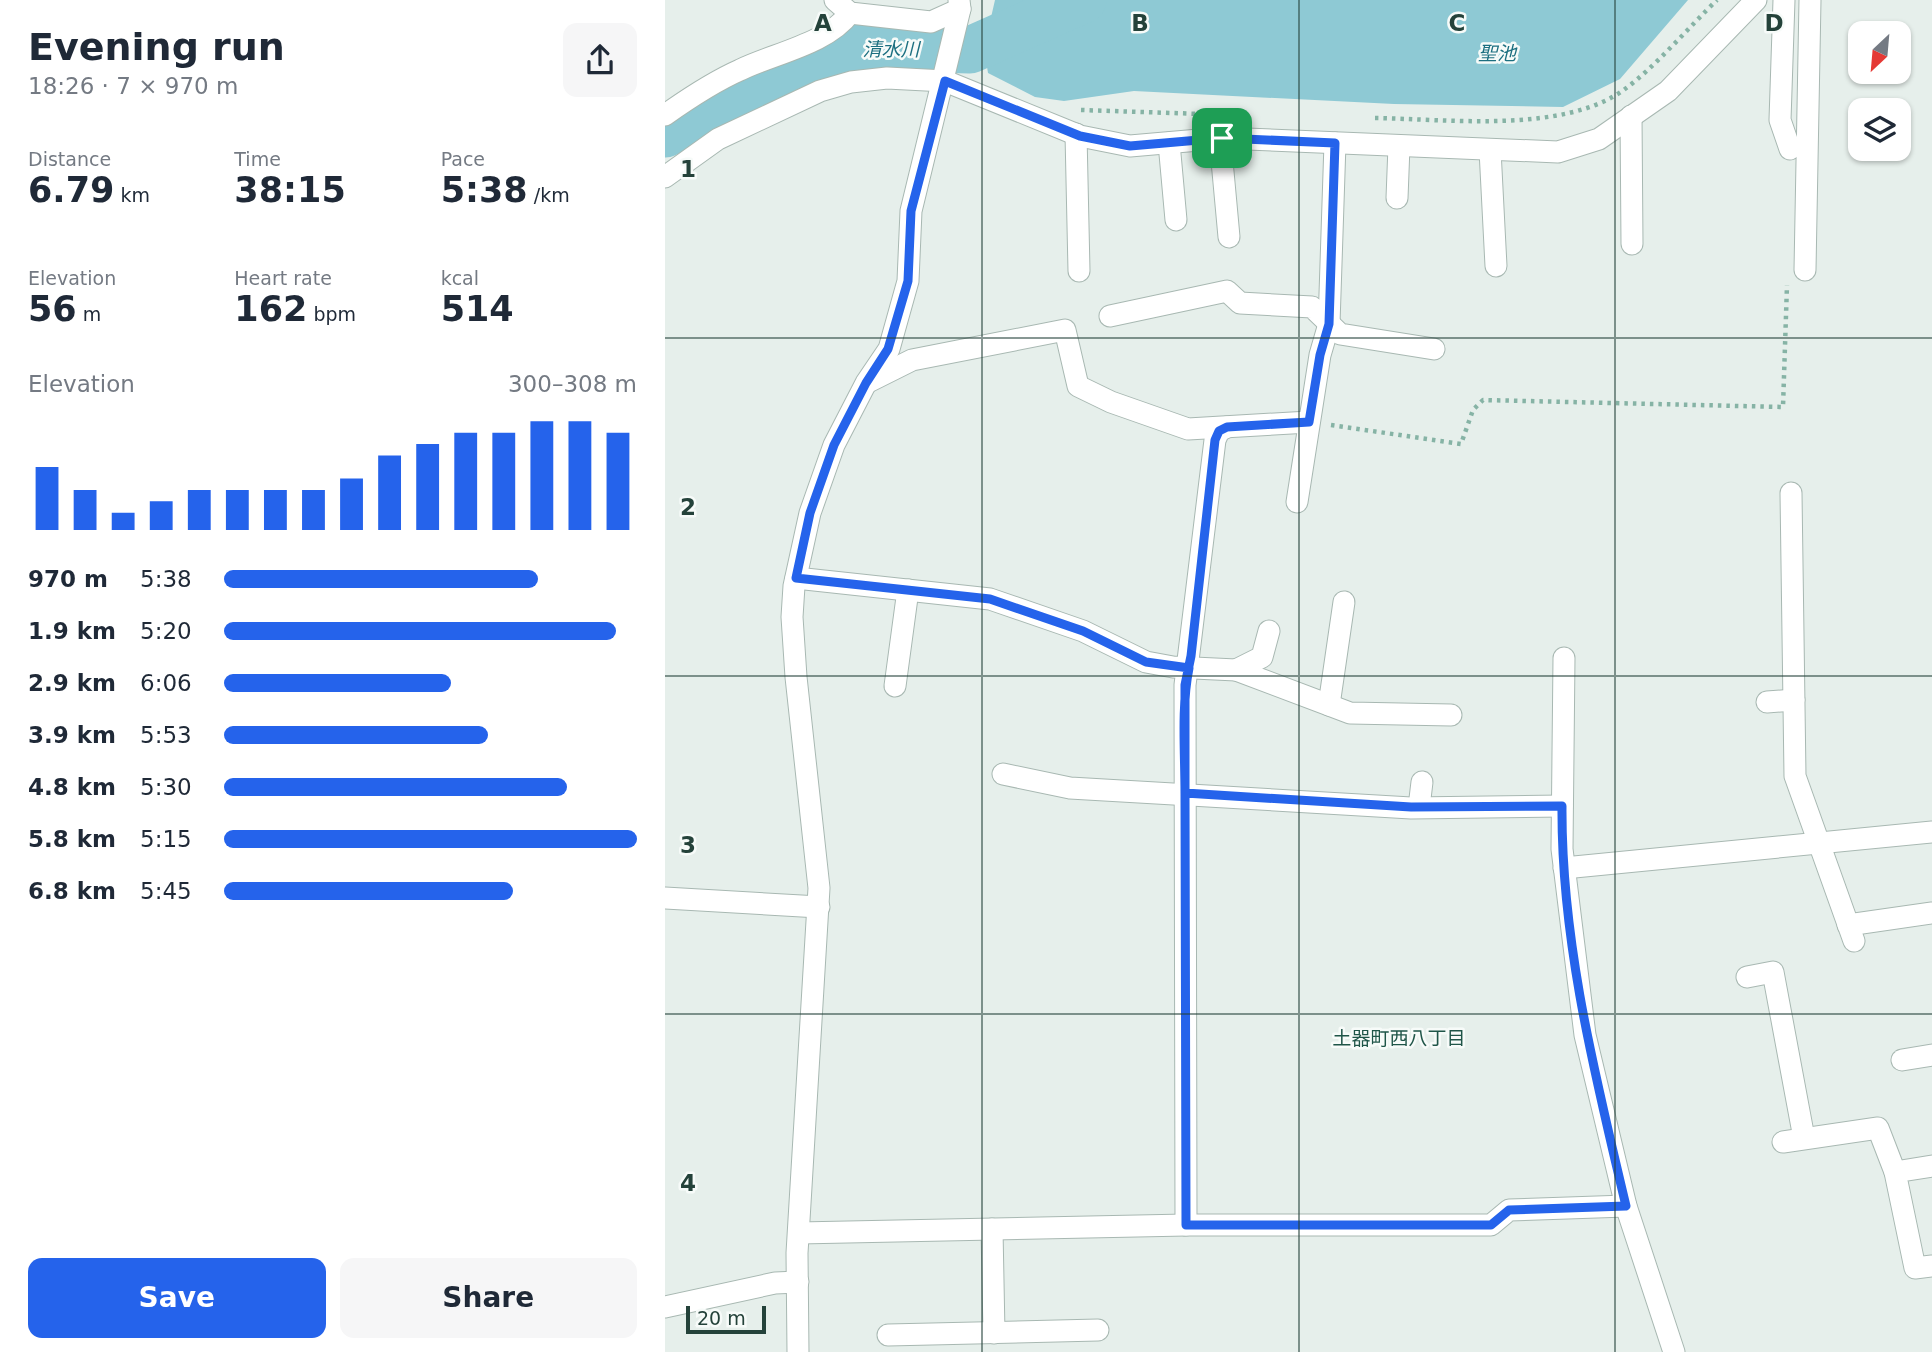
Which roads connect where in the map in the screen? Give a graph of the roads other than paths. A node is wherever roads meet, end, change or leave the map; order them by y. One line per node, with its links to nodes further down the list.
1 (1756, 0): 8 (street)
2 (1784, 0): 14 (street)
3 (1810, 0): 23 (street)
4 (959, 5): 5 (street); 6 (street)
5 (842, 7): 7 (street)
6 (946, 77): 9 (street); 16 (street); 27 (street)
7 (665, 115)
8 (1631, 116): 15 (street); 20 (street)
9 (1076, 134): 11 (street); 22 (street)
10 (1220, 139): 11 (street); 12 (street); 19 (street)
11 (1170, 143): 18 (street)
12 (1335, 143): 13 (street); 25 (street)
13 (1399, 146): 15 (street); 17 (street)
14 (1790, 149)
15 (1490, 150): 21 (street)
16 (665, 177)
17 (1397, 198)
18 (1176, 220)
19 (1229, 237)
20 (1632, 244)
21 (1496, 266)
22 (1079, 271)
23 (1796, 271)
24 (1110, 316): 25 (street)
25 (1329, 324): 26 (street); 28 (street)
26 (1434, 349)
27 (866, 383): 29 (street); 32 (street)
28 (1309, 422): 29 (street); 31 (street)
29 (1227, 427): 37 (street)
30 (1791, 493): 40 (street)
31 (1297, 502)
32 (796, 578): 33 (street); 53 (street)
33 (908, 590): 37 (street); 39 (street)
34 (1344, 603): 42 (street)
35 (1269, 631): 38 (street)
36 (1564, 658): 47 (street)
37 (1189, 668): 38 (street); 46 (street)
38 (1235, 670): 42 (street)
39 (895, 686)
40 (1794, 700): 41 (street); 50 (street)
41 (1766, 702)
42 (1329, 705): 43 (street)
43 (1451, 715)
44 (1003, 774): 46 (street)
45 (1422, 782): 48 (street)
46 (1185, 793): 48 (street); 63 (street)
47 (1562, 806): 48 (street); 51 (street)
48 (1419, 807)
49 (1932, 832): 50 (street)
50 (1819, 843): 51 (street); 54 (street)
51 (1565, 868): 62 (street)
52 (665, 898): 53 (street)
53 (819, 907): 65 (street)
54 (1932, 913)
55 (1747, 977): 58 (street)
56 (1932, 1055): 57 (street)
57 (1902, 1060)
58 (1804, 1138): 59 (street); 61 (street)
59 (1783, 1142)
60 (1932, 1166): 61 (street)
61 (1895, 1172): 66 (street)
62 (1626, 1206): 63 (street); 73 (street)
63 (1186, 1225): 64 (street)
64 (992, 1229): 65 (street); 70 (street)
65 (799, 1233): 67 (street)
66 (1932, 1266)
67 (797, 1282): 68 (street); 72 (street)
68 (665, 1307)
69 (1097, 1330): 70 (street)
70 (994, 1333): 71 (street)
71 (888, 1335)
72 (798, 1352)
73 (1674, 1352)

